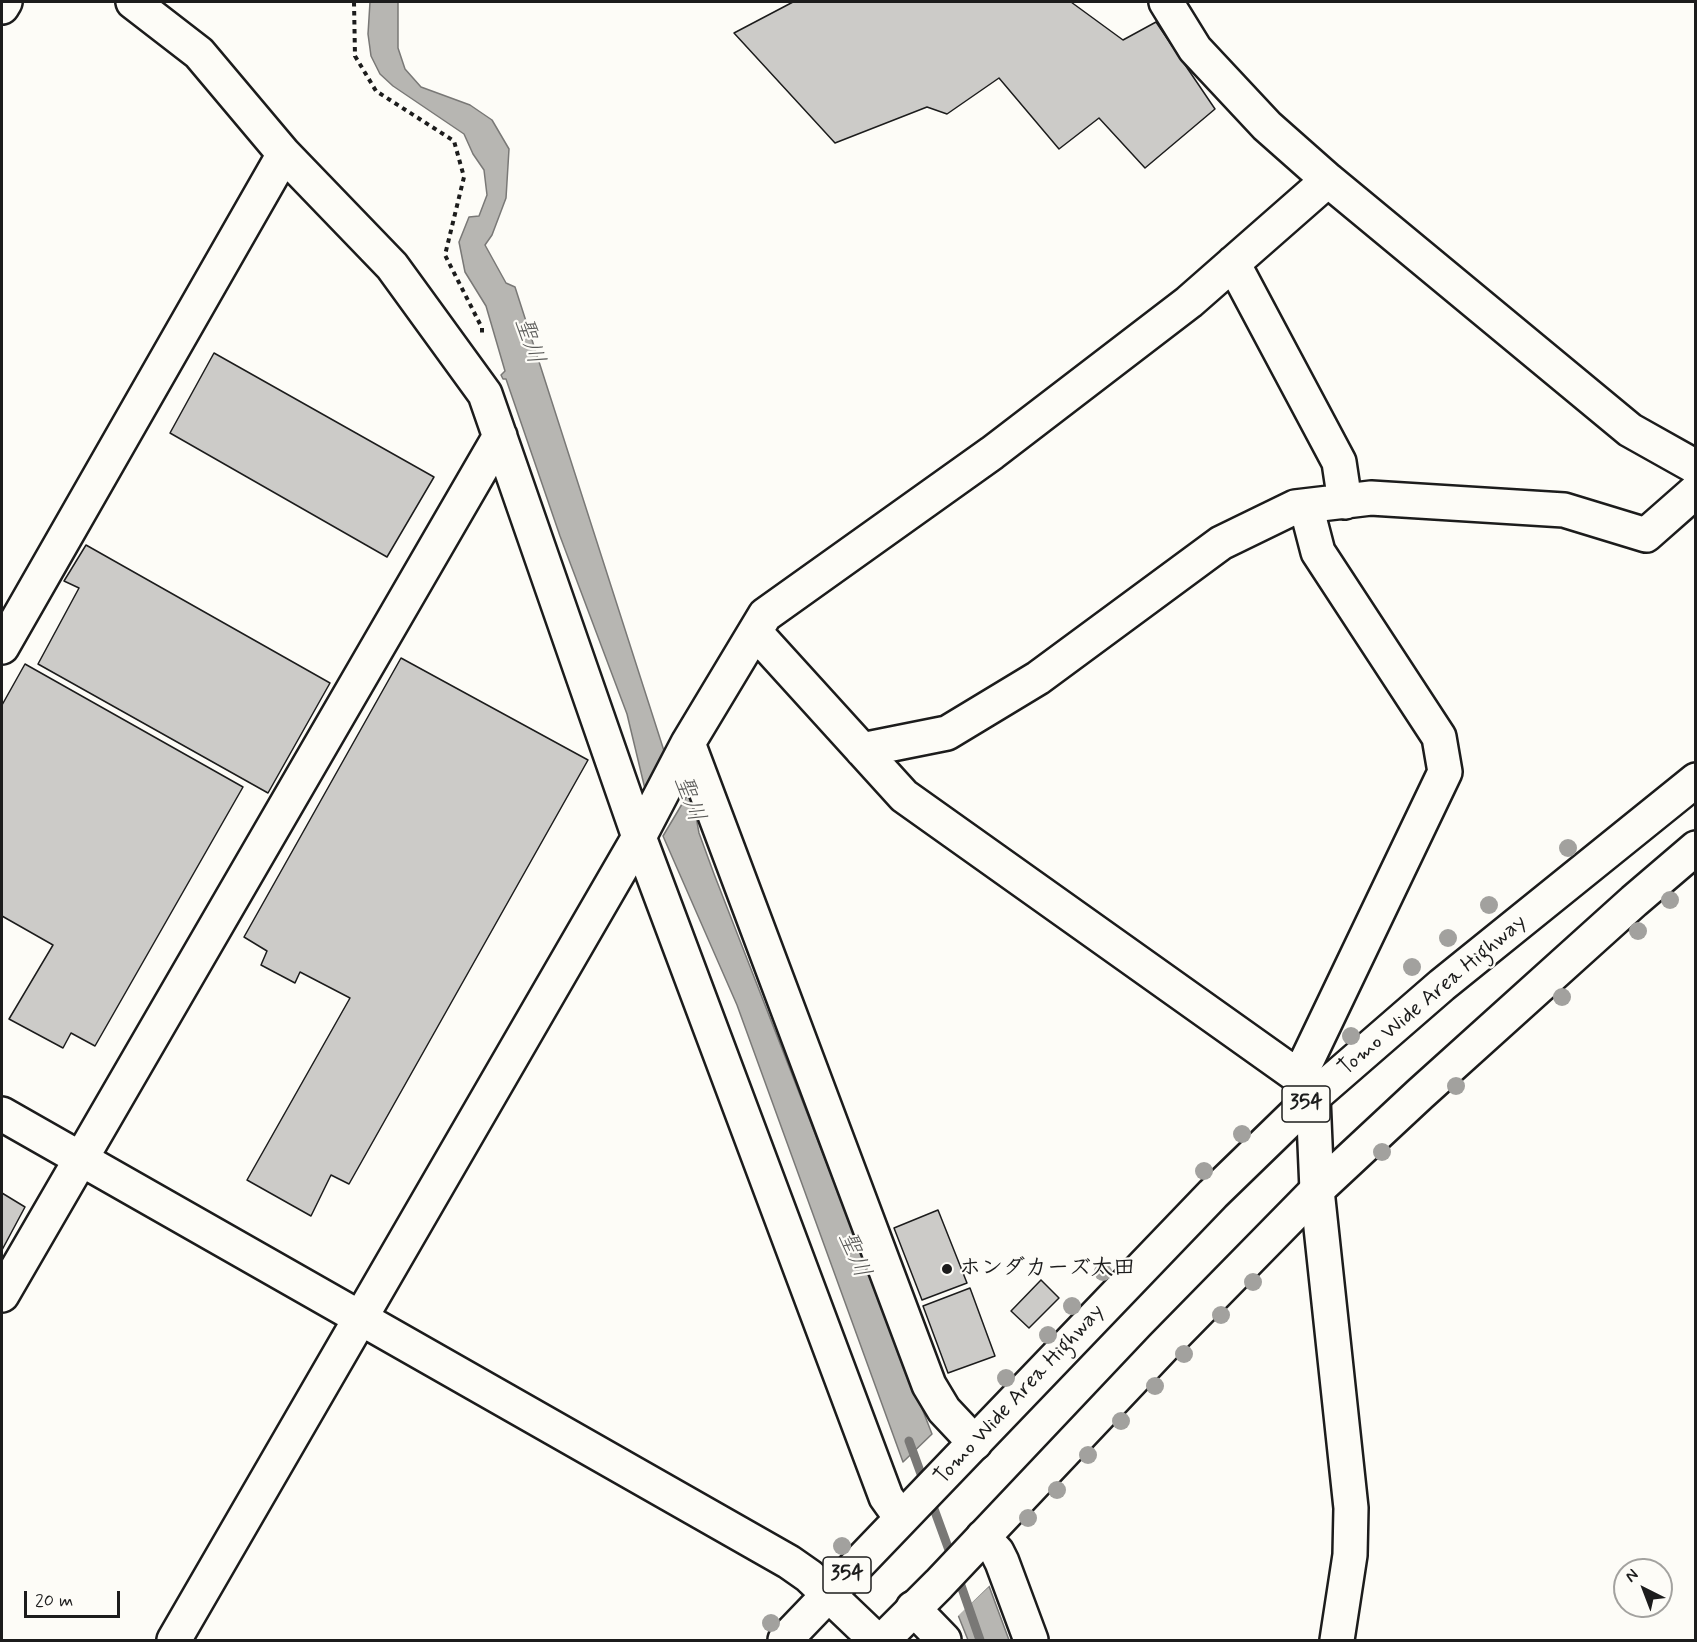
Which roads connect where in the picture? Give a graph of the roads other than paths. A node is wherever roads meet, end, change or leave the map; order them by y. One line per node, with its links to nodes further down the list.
1 (5, 2): 4 (main road)
2 (133, 2): 5 (main road)
3 (1166, 2): 6 (main road)
4 (2, 7)
5 (284, 154): 8 (main road); 14 (main road)
6 (1328, 180): 7 (main road); 9 (main road)
7 (1233, 263): 11 (main road); 13 (main road)
8 (500, 436): 18 (main road); 22 (main road)
9 (1695, 467)
10 (1695, 491): 11 (main road)
11 (1345, 502): 12 (main road)
12 (1306, 506): 15 (main road); 20 (main road)
13 (755, 632): 15 (main road); 16 (main road)
14 (2, 647)
15 (862, 750): 20 (main road)
16 (682, 755): 18 (main road); 26 (main road)
17 (1695, 780): 20 (main road, Tomo Wide Area Highway / 354)
18 (645, 825): 25 (main road); 27 (main road)
19 (1695, 848): 23 (main road)
20 (1306, 1087): 23 (main road); 26 (main road, Tomo Wide Area Highway / 354)
21 (2, 1114): 22 (main road)
22 (81, 1160): 24 (main road); 25 (main road)
23 (1317, 1190): 28 (main road); 37 (main road)
24 (2, 1295)
25 (360, 1317): 29 (main road); 31 (main road)
26 (975, 1443): 27 (main road, Tomo Wide Area Highway / 354)
27 (906, 1515): 29 (main road, Tomo Wide Area Highway / 354)
28 (980, 1540): 30 (main road); 36 (main road)
29 (829, 1594): 32 (main road, Tomo Wide Area Highway / 354); 33 (main road)
30 (914, 1608): 34 (main road); 35 (main road)
31 (174, 1641)
32 (785, 1641)
33 (876, 1641)
34 (883, 1641)
35 (944, 1641)
36 (1031, 1641)
37 (1337, 1641)

